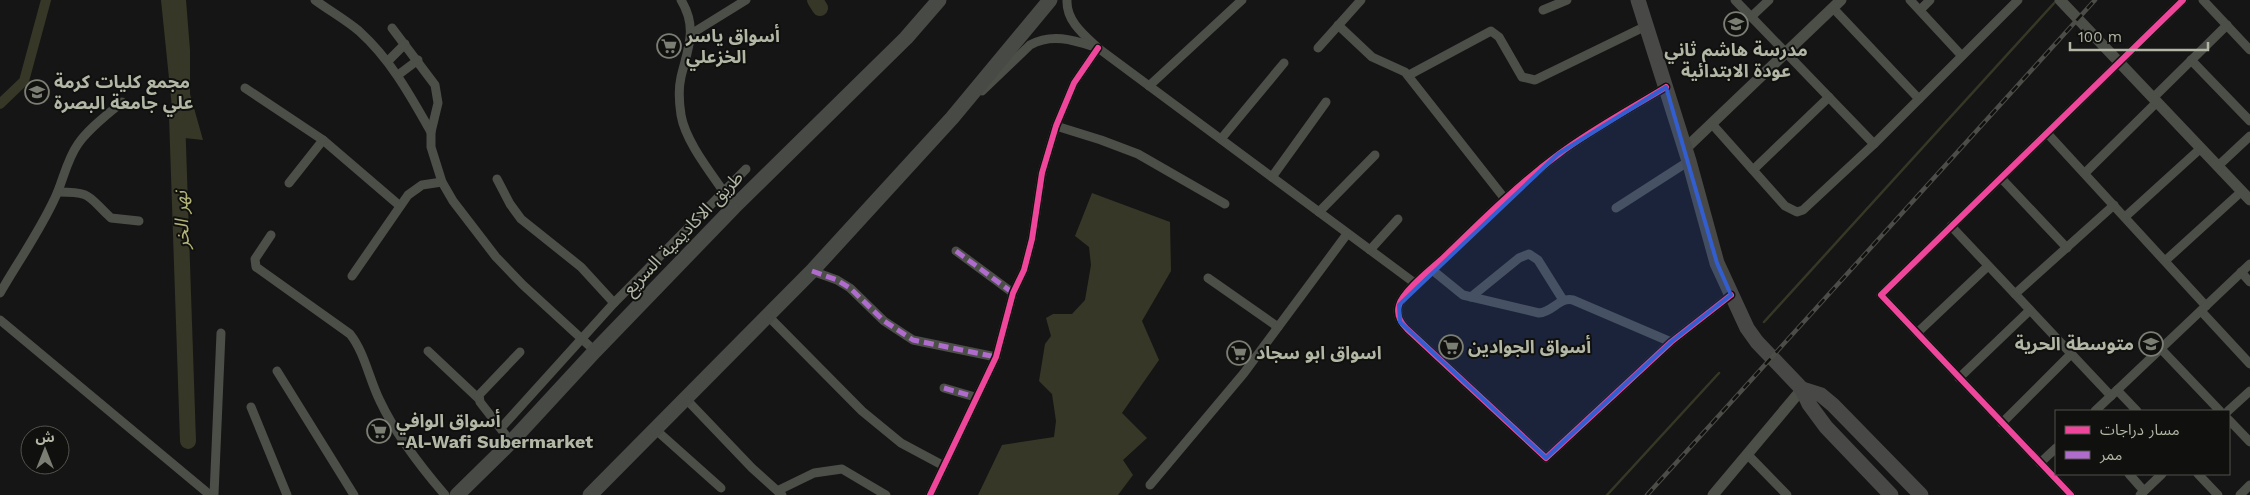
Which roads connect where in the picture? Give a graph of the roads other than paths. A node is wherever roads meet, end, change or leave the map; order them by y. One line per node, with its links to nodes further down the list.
1 (315, 0): 37 (street)
2 (681, 0): 28 (street)
3 (746, 0): 28 (street)
4 (1050, 0): 50 (highway)
5 (1067, 0): 30 (street)
6 (1242, 0): 42 (street)
7 (1361, 0): 24 (street)
8 (1567, 0): 21 (street)
9 (1638, 0): 26 (main road)
10 (1735, 0): 23 (street)
11 (1769, 0): 23 (street)
12 (1841, 0): 20 (street)
13 (1910, 0): 22 (street)
14 (1930, 0): 22 (street)
15 (2018, 0): 34 (street)
16 (2183, 0): 38 (street)
17 (2202, 0): 25 (street)
18 (935, 2): 79 (highway, طريق الاكاديمية السريع)
19 (2061, 2): 38 (street)
20 (1833, 8): 33 (street); 46 (street)
21 (1544, 10)
22 (1920, 10): 34 (street)
23 (1751, 18): 33 (street)
24 (1338, 25): 31 (street); 41 (street)
25 (2226, 25): 32 (street); 36 (street)
26 (1646, 26): 41 (street); 44 (main road)
27 (392, 28): 29 (street)
28 (691, 34): 72 (street)
29 (405, 44): 35 (street); 37 (street)
30 (1098, 48): 42 (street); 50 (street); 53 (street)
31 (1318, 48)
32 (2250, 50)
33 (1786, 54): 45 (street); 52 (street)
34 (1961, 55): 46 (street)
35 (418, 60): 40 (street); 54 (street)
36 (2191, 60): 47 (street); 51 (street)
37 (388, 61): 40 (street)
38 (2119, 62): 47 (street); 55 (street)
39 (1284, 63): 57 (street)
40 (398, 75): 54 (street)
41 (1409, 76): 75 (street)
42 (1149, 86): 57 (street)
43 (245, 88): 58 (street)
44 (1666, 88): 62 (main road); 75 (street)
45 (1829, 97): 59 (street); 65 (street)
46 (1919, 99): 59 (street)
47 (2155, 100): 60 (street); 66 (street)
48 (122, 102): 73 (street)
49 (1326, 102): 67 (street)
50 (952, 118): 95 (highway)
51 (2250, 122)
52 (1712, 124): 62 (street); 65 (street)
53 (1056, 126): 76 (street); 102 (street)
54 (431, 132): 70 (street)
55 (2047, 132): 66 (street); 68 (street)
56 (2250, 136): 63 (street)
57 (1221, 139): 67 (street)
58 (322, 140): 71 (street); 78 (street)
59 (1874, 144): 65 (street)
60 (2201, 148): 63 (street); 82 (street)
61 (1375, 155): 81 (street)
62 (1688, 155): 80 (street); 104 (main road)
63 (2218, 166): 74 (street)
64 (746, 169): 72 (street)
65 (1753, 170)
66 (2085, 173): 77 (street)
67 (1272, 177): 81 (street)
68 (2001, 178): 85 (street); 88 (street)
69 (497, 179): 107 (street)
70 (442, 182): 78 (street); 115 (street)
71 (289, 183)
72 (724, 191): 79 (street); 107 (street)
73 (58, 192): 84 (street); 101 (street)
74 (2246, 195): 91 (street)
75 (1505, 199): 94 (street)
76 (1225, 204)
77 (2114, 205): 82 (street); 88 (street)
78 (400, 206): 97 (street)
79 (734, 207): 119 (highway, طريق الاكاديمية السريع)
80 (1616, 208)
81 (1319, 212): 86 (street)
82 (2125, 217): 91 (street)
83 (1398, 219): 89 (street)
84 (139, 221)
85 (1951, 226): 93 (street); 114 (street)
86 (1347, 234): 89 (street); 112 (street)
87 (270, 235): 160 (street)
88 (2067, 248): 103 (street)
89 (1370, 250): 100 (street)
90 (956, 251): 102 (street)
91 (2165, 261): 108 (street)
92 (2250, 264): 96 (street)
93 (1988, 266): 103 (street); 114 (street)
94 (1431, 269): 100 (street); 105 (street)
95 (812, 271): 110 (highway); 122 (street)
96 (2241, 272): 99 (street); 108 (street)
97 (352, 276)
98 (1208, 278): 112 (street)
99 (2250, 282)
100 (1416, 284): 116 (street)
101 (0, 293)
102 (1013, 293): 122 (street)
103 (2015, 294): 109 (street)
104 (1730, 295): 116 (street); 127 (main road)
105 (1471, 297): 106 (street); 106 (street)
106 (1563, 300): 116 (street)
107 (614, 303): 115 (street)
108 (2203, 308): 117 (street); 123 (street)
109 (2030, 310): 121 (street); 125 (street)
110 (768, 316): 132 (highway); 147 (street)
111 (0, 320): 157 (street)
112 (1278, 327): 151 (street)
113 (221, 333): 157 (street)
114 (1917, 333): 125 (street)
115 (582, 339): 119 (street); 140 (street)
116 (1671, 342)
117 (2161, 349): 129 (street); 136 (street)
118 (428, 351): 131 (street)
119 (595, 351): 142 (highway, طريق الاكاديمية السريع)
120 (520, 352): 131 (street)
121 (2071, 354): 129 (street); 139 (street)
122 (996, 357): 130 (street)
123 (2250, 364)
124 (277, 370): 159 (street)
125 (1959, 378): 139 (street)
126 (944, 388): 130 (street)
127 (1802, 389): 145 (street); 156 (main road); 167 (main road)
128 (2250, 391): 137 (street)
129 (2114, 393): 134 (street); 135 (street)
130 (975, 397): 147 (street)
131 (479, 399): 140 (street)
132 (686, 399): 141 (highway); 154 (street)
133 (251, 407): 158 (street)
134 (2096, 410)
135 (2136, 410)
136 (2219, 410)
137 (2229, 410)
138 (2230, 421): 143 (street)
139 (2002, 423): 146 (street)
140 (501, 428): 142 (street)
141 (656, 430): 153 (street); 162 (highway)
142 (512, 442): 161 (highway, طريق الاكاديمية السريع)
143 (2250, 442)
144 (2055, 449): 146 (street)
145 (1748, 454): 165 (street); 166 (street)
146 (2040, 463): 168 (street)
147 (944, 466): 164 (street)
148 (2129, 475): 155 (street)
149 (2161, 475): 155 (street)
150 (2199, 475): 169 (street)
151 (1150, 485)
152 (2250, 485): 170 (street)
153 (721, 488)
154 (781, 492): 163 (street)
155 (2142, 493)
156 (1888, 494)
157 (212, 495)
158 (287, 495)
159 (354, 495)
160 (445, 495)
161 (457, 495)
162 (590, 495)
163 (886, 495)
164 (930, 495)
165 (1713, 495)
166 (1787, 495)
167 (1921, 495)
168 (2071, 495)
169 (2218, 495)
170 (2240, 495)

